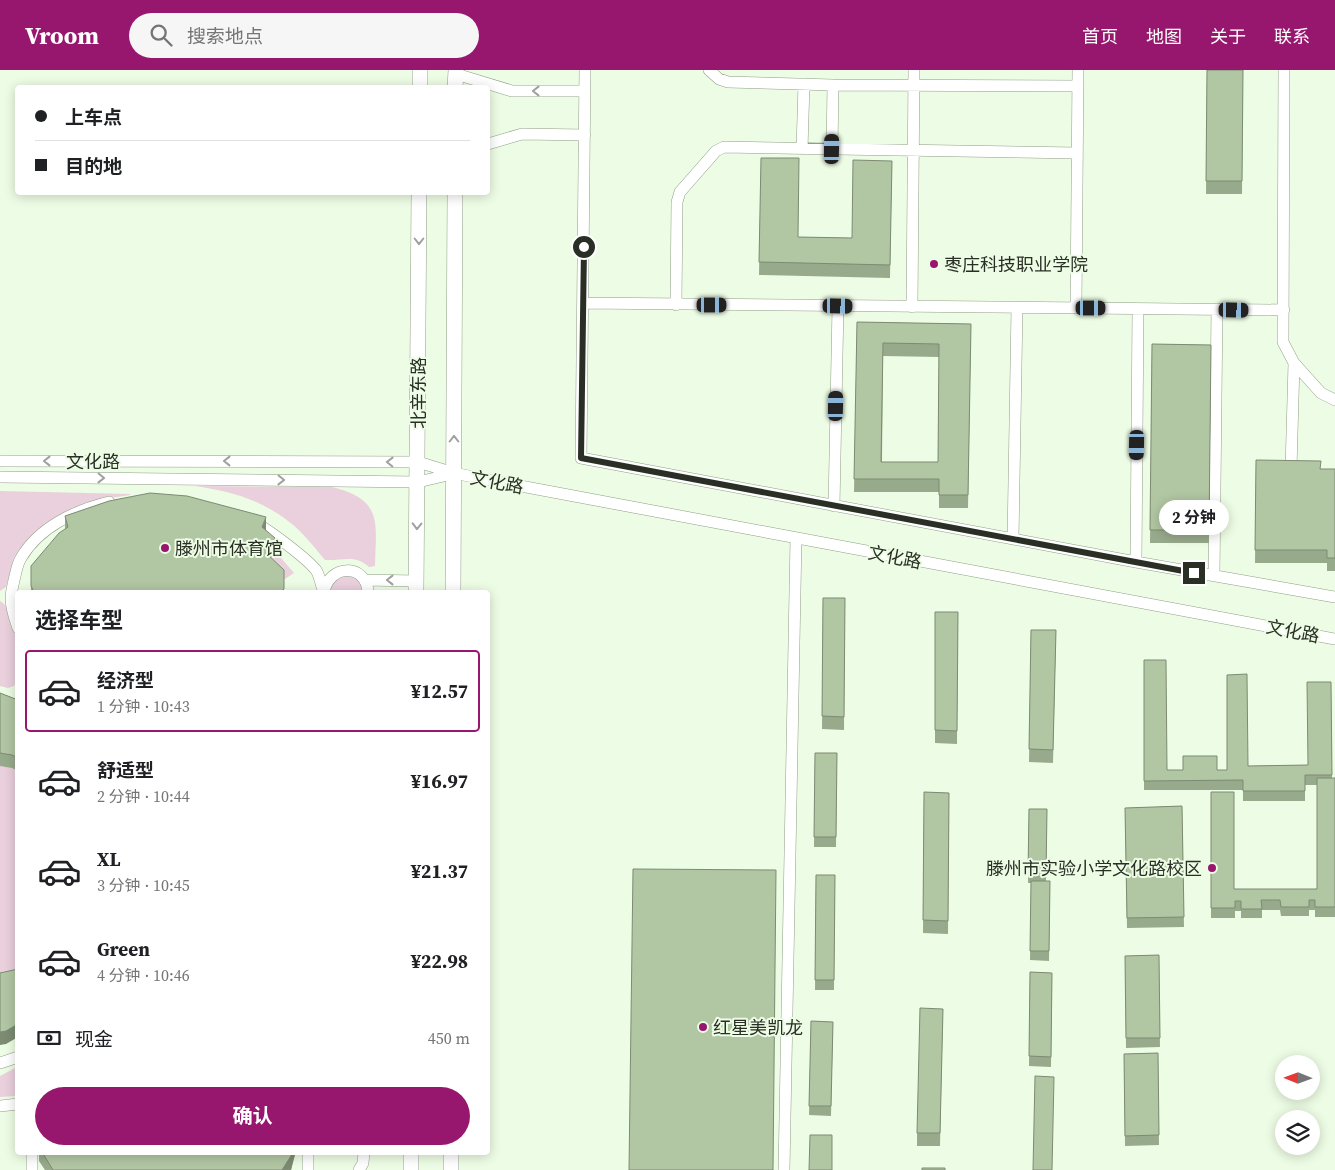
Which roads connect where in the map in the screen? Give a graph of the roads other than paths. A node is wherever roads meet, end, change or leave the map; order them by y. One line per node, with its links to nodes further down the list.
1 (420, 70): 9 (main road)
2 (585, 70): 15 (street)
3 (710, 70): 8 (street)
4 (914, 70): 13 (street)
5 (1078, 70): 14 (street)
6 (1284, 70): 32 (street)
7 (456, 77): 10 (street, one-way to 7)
8 (804, 84): 11 (street); 18 (street)
9 (420, 85)
10 (488, 85)
11 (833, 85): 13 (street); 19 (street)
12 (490, 86): 15 (street, one-way to 12)
13 (913, 86): 14 (street); 20 (street)
14 (1078, 86): 21 (street)
15 (585, 91): 16 (street)
16 (585, 135): 17 (street); 24 (street)
17 (490, 143)
18 (802, 149): 19 (street); 25 (street)
19 (832, 149): 20 (street)
20 (913, 151): 21 (street); 27 (street)
21 (1077, 153): 29 (street)
22 (419, 195): 36 (main road, 北辛东路, one-way to 36)
23 (455, 195): 38 (main road, 北辛东路, one-way to 23)
24 (583, 304): 25 (street); 42 (street)
25 (676, 305): 26 (street)
26 (838, 306): 27 (street); 42 (street)
27 (912, 307): 28 (street)
28 (1017, 308): 29 (street); 45 (street)
29 (1076, 308): 30 (street)
30 (1138, 309): 31 (street); 46 (street)
31 (1217, 309): 32 (street); 49 (street)
32 (1284, 310): 33 (street)
33 (1294, 363): 34 (street); 37 (street)
34 (1335, 400)
35 (0, 461): 36 (street, 文化路, one-way to 35)
36 (418, 462): 38 (street, 文化路); 40 (main road, 北辛东路)
37 (1291, 470)
38 (454, 474): 40 (street, 文化路); 44 (street, 文化路); 55 (main road, 北辛东路)
39 (0, 477): 40 (street, 文化路, one-way to 40)
40 (418, 482): 51 (main road, 北辛东路, one-way to 51)
41 (124, 499): 56 (street)
42 (834, 506): 45 (street)
43 (243, 517): 47 (street)
44 (796, 538): 59 (street, 文化路); 74 (street)
45 (1013, 539): 46 (street)
46 (1136, 562): 49 (street)
47 (317, 571): 48 (street); 52 (street)
48 (338, 572): 50 (street); 53 (street)
49 (1214, 576): 57 (street)
50 (365, 580): 51 (street, one-way to 50); 54 (street)
51 (416, 586)
52 (323, 590)
53 (325, 590)
54 (368, 590)
55 (454, 590)
56 (5, 596): 58 (street)
57 (1335, 597)
58 (15, 617)
59 (1335, 639)
60 (15, 1058): 61 (street)
61 (0, 1063)
62 (15, 1104): 63 (street)
63 (0, 1106)
64 (32, 1155): 69 (street)
65 (308, 1155): 70 (street)
66 (364, 1155): 71 (street)
67 (411, 1155): 72 (main road)
68 (451, 1155): 73 (main road)
69 (32, 1170)
70 (308, 1170)
71 (359, 1170)
72 (411, 1170)
73 (451, 1170)
74 (784, 1170)

